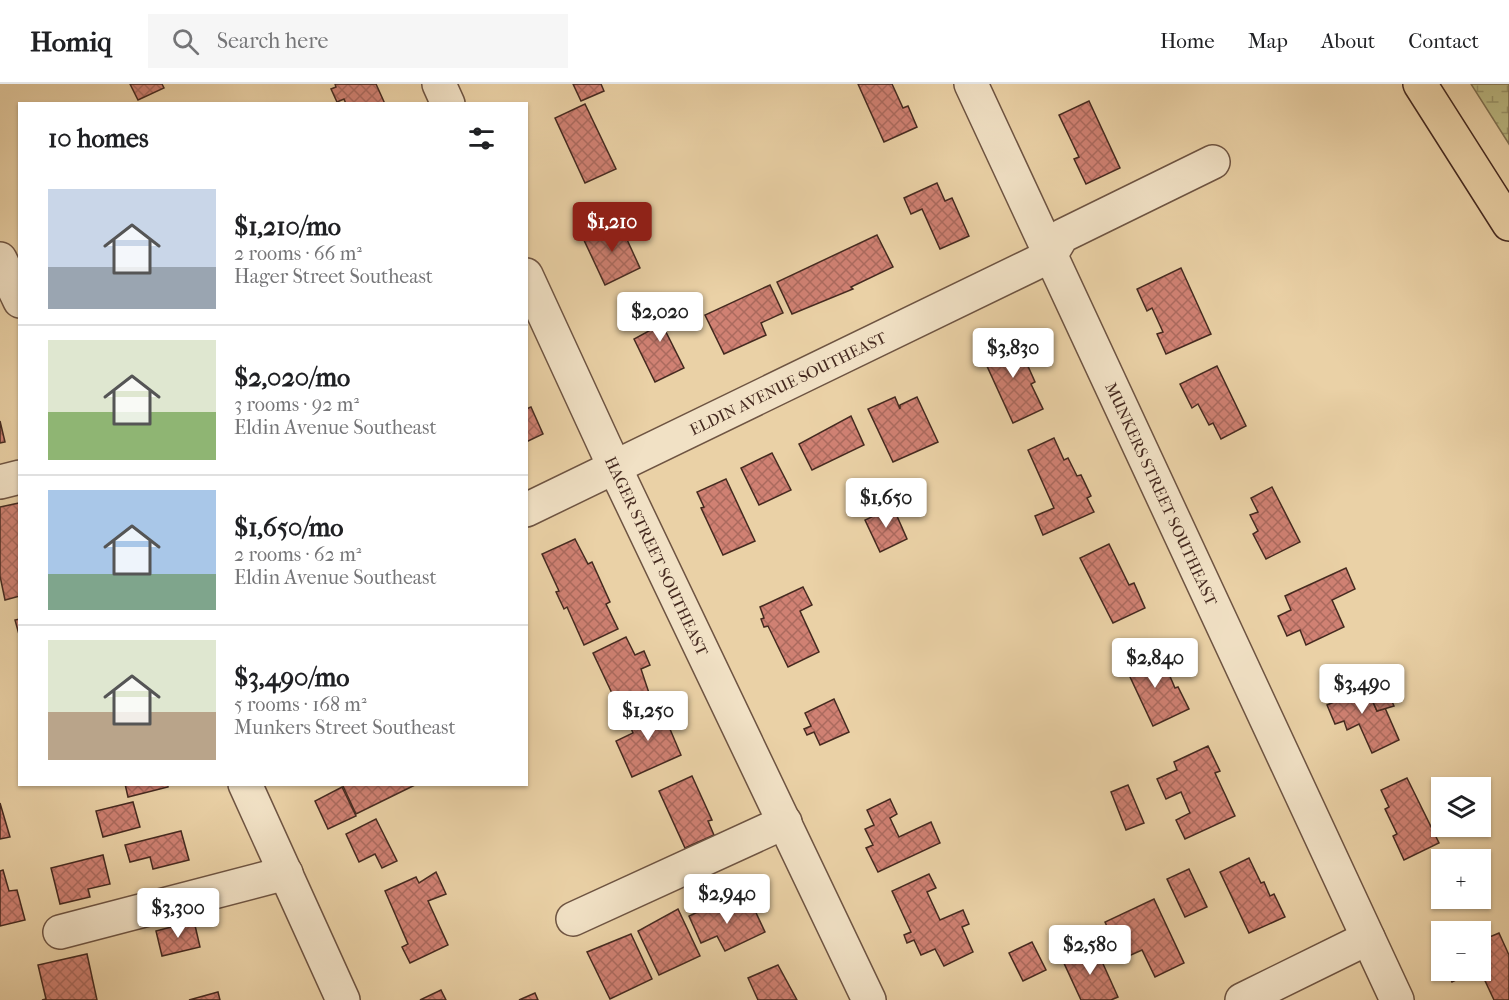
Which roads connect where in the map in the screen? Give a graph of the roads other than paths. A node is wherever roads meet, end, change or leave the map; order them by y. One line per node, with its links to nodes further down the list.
1 (439, 84): 4 (street)
2 (971, 84): 7 (street, MUNKERS STREET SOUTHEAST)
3 (1419, 84): 6 (main road)
4 (447, 102)
5 (1213, 162): 7 (street)
6 (1507, 215)
7 (1050, 256): 11 (street, ELDIN AVENUE SOUTHEAST); 20 (street, MUNKERS STREET SOUTHEAST)
8 (0, 259): 10 (street)
9 (528, 279): 11 (street, HAGER STREET SOUTHEAST)
10 (18, 297)
11 (614, 466): 14 (street, ELDIN AVENUE SOUTHEAST); 16 (street, HAGER STREET SOUTHEAST)
12 (18, 478): 13 (street)
13 (0, 482)
14 (528, 509)
15 (246, 786): 17 (street)
16 (785, 822): 18 (street); 22 (street, HAGER STREET SOUTHEAST)
17 (286, 873): 19 (street); 21 (street)
18 (573, 919)
19 (60, 933)
20 (1368, 938): 23 (street); 24 (street, MUNKERS STREET SOUTHEAST)
21 (343, 1000)
22 (869, 1000)
23 (1242, 1000)
24 (1397, 1000)

